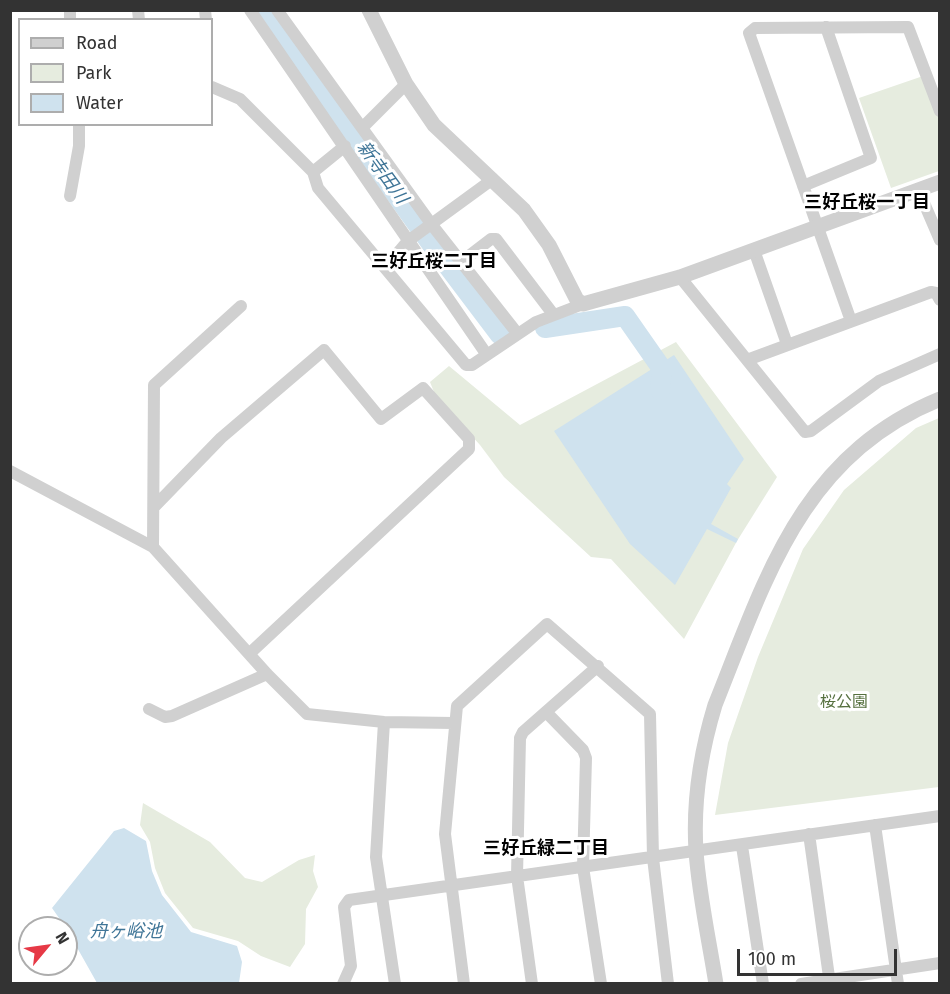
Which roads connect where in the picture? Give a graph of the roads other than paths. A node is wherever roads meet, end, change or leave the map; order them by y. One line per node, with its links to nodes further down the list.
1 (250, 10): 10 (street)
2 (277, 10): 9 (street)
3 (369, 10): 5 (street)
4 (826, 27): 7 (street); 14 (street); 14 (street)
5 (406, 84): 9 (street); 12 (street)
6 (213, 87): 11 (street)
7 (939, 111)
8 (79, 126): 16 (street)
9 (363, 127): 17 (street)
10 (345, 146): 11 (street); 20 (street)
11 (313, 172): 23 (street)
12 (493, 179): 17 (street); 26 (street)
13 (939, 182): 15 (street)
14 (803, 186): 18 (street)
15 (918, 189): 18 (street); 19 (street)
16 (70, 196)
17 (432, 225): 20 (street); 22 (street)
18 (816, 226): 21 (street); 29 (street)
19 (939, 240)
20 (408, 241): 23 (street); 33 (street)
21 (754, 250): 24 (street); 31 (street)
22 (461, 262): 28 (street); 30 (street)
23 (386, 267): 33 (street)
24 (680, 277): 26 (street); 34 (street)
25 (939, 300): 29 (street)
26 (583, 303): 28 (street)
27 (241, 306): 37 (street)
28 (553, 314): 30 (street)
29 (851, 321): 31 (street)
30 (517, 333): 33 (street)
31 (787, 344): 34 (street)
32 (939, 354): 34 (street)
33 (487, 355)
34 (747, 360)
35 (939, 399): 50 (street)
36 (10, 471): 38 (street)
37 (154, 507): 38 (street); 39 (street)
38 (153, 547): 39 (street)
39 (249, 654): 41 (street)
40 (598, 666): 43 (street); 45 (street); 51 (street)
41 (267, 675): 42 (street); 44 (street)
42 (149, 709)
43 (547, 713): 52 (street); 53 (street)
44 (384, 722): 45 (street); 55 (street)
45 (454, 723): 54 (street)
46 (939, 816): 47 (street)
47 (875, 825): 48 (street); 57 (street)
48 (809, 834): 49 (street); 58 (street)
49 (742, 846): 50 (street); 66 (street)
50 (696, 851): 51 (street); 65 (street)
51 (653, 858): 52 (street); 64 (street)
52 (583, 867): 53 (street); 63 (street)
53 (517, 876): 54 (street); 62 (street)
54 (450, 886): 55 (street); 61 (street)
55 (382, 896): 59 (street); 60 (street)
56 (939, 963): 57 (street)
57 (896, 970): 58 (street); 68 (street)
58 (829, 982): 67 (street)
59 (343, 984)
60 (395, 984)
61 (464, 984)
62 (532, 984)
63 (601, 984)
64 (668, 984)
65 (716, 984)
66 (763, 984)
67 (801, 984)
68 (898, 984)

